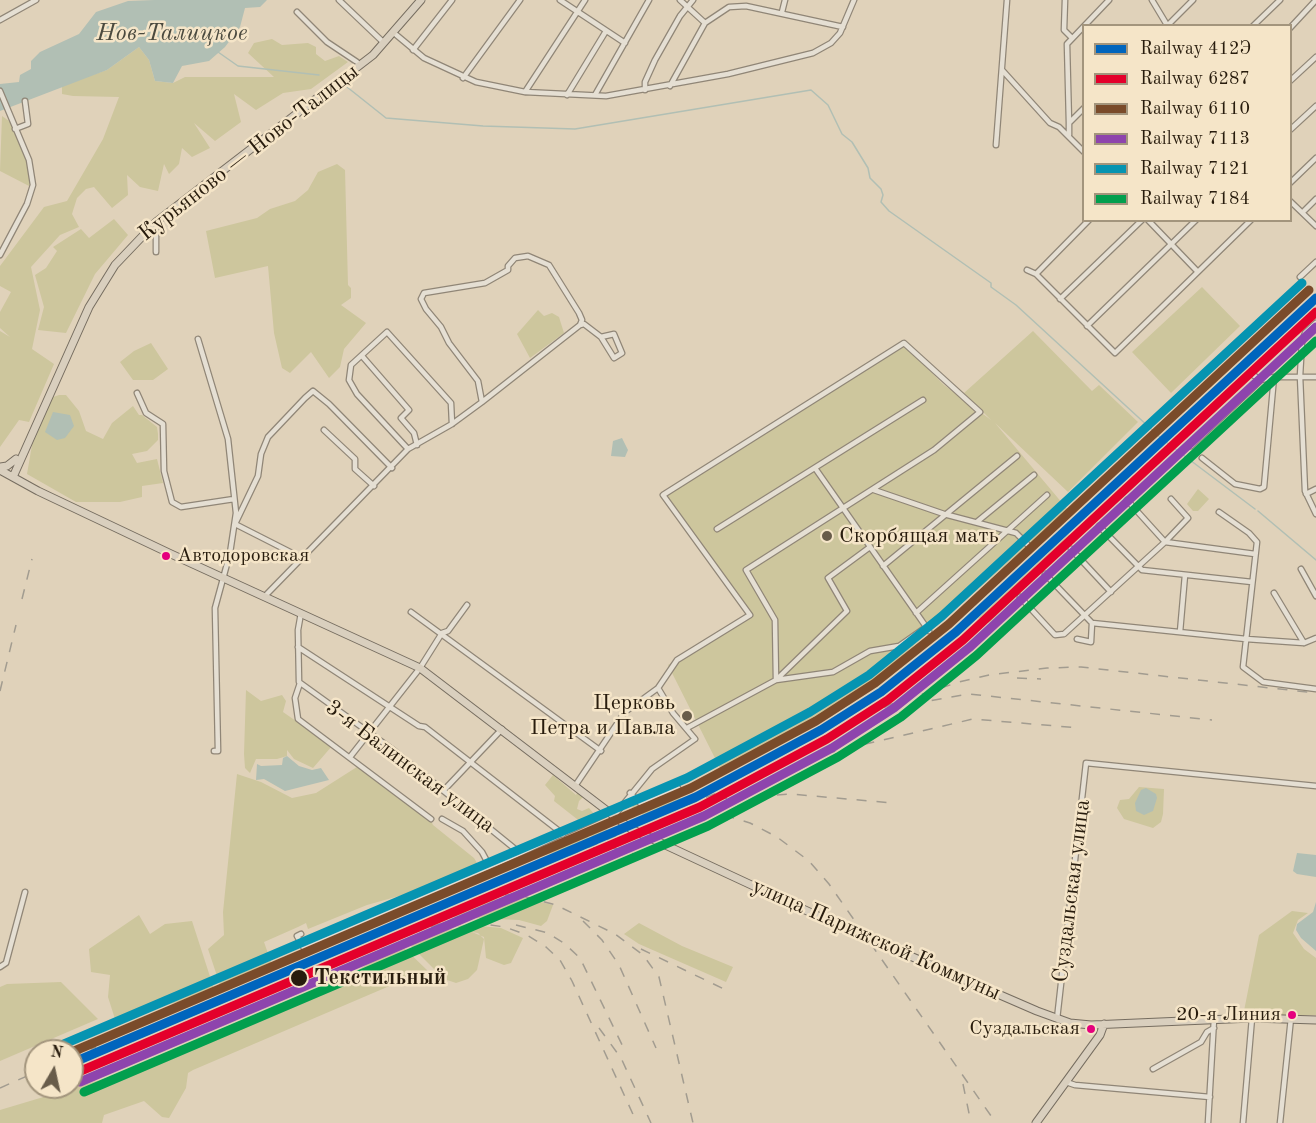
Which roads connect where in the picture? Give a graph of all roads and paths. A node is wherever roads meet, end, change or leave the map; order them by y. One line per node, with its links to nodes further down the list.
1 (36, 0): 24 (street)
2 (339, 0): 36 (street)
3 (419, 0): 34 (main road, Курьяново — Ново-Талицы); 36 (main road, Курьяново — Ново-Талицы)
4 (452, 0): 38 (street)
5 (520, 0): 42 (street)
6 (560, 0): 22 (street)
7 (585, 0): 22 (street)
8 (649, 0): 37 (street)
9 (680, 0): 20 (street)
10 (693, 0): 20 (street)
11 (785, 0): 23 (street)
12 (854, 0): 32 (street)
13 (1007, 0): 41 (street)
14 (1065, 0): 35 (street)
15 (1109, 0): 26 (street)
16 (1152, 0): 27 (street)
17 (1192, 0): 28 (street)
18 (1280, 0): 29 (street)
19 (1316, 0): 31 (street)
20 (687, 7): 25 (street); 45 (street)
21 (297, 12): 40 (street)
22 (579, 12): 33 (street); 47 (street)
23 (782, 12): 25 (street); 32 (street)
24 (0, 20)
25 (705, 23): 44 (street)
26 (1084, 24)
27 (1166, 24)
28 (1168, 24)
29 (1255, 24)
30 (1082, 26): 35 (street)
31 (1292, 26)
32 (843, 27): 44 (street)
33 (606, 31): 37 (street); 48 (street)
34 (394, 33): 38 (street); 64 (main road, Курьяново — Ново-Талицы)
35 (1071, 37): 53 (street)
36 (382, 41): 40 (main road, Курьяново — Ново-Талицы)
37 (625, 43): 49 (street)
38 (413, 51): 42 (street)
39 (1316, 57): 43 (street)
40 (357, 63): 101 (main road, Курьяново — Ново-Талицы)
41 (1003, 70): 56 (street); 57 (street)
42 (463, 78): 47 (street)
43 (1292, 79)
44 (670, 86): 45 (street)
45 (645, 90): 49 (street)
46 (0, 91): 55 (street)
47 (525, 92): 48 (street)
48 (567, 95): 49 (street)
49 (595, 95)
50 (25, 101): 55 (street)
51 (1316, 106): 54 (street)
52 (1082, 109): 53 (street)
53 (1069, 123): 56 (street)
54 (1292, 128)
55 (15, 129): 73 (street)
56 (1070, 138): 58 (street)
57 (996, 145)
58 (1082, 151)
59 (1316, 158): 60 (street)
60 (1292, 181)
61 (1316, 199): 63 (street)
62 (1292, 203): 63 (street)
63 (1303, 212): 70 (street)
64 (156, 222): 72 (street); 101 (main road, Курьяново — Ново-Талицы)
65 (1087, 222): 77 (street)
66 (1140, 222): 79 (street)
67 (1150, 222): 71 (street)
68 (1194, 222): 71 (street)
69 (1249, 222): 76 (street)
70 (1316, 226)
71 (1171, 244): 76 (street); 82 (street)
72 (156, 252)
73 (0, 255)
74 (1316, 262): 78 (street)
75 (1027, 270): 77 (street)
76 (1197, 271): 82 (street)
77 (1036, 274): 79 (street)
78 (1300, 277)
79 (1060, 299): 82 (street)
80 (1316, 323): 87 (street)
81 (580, 325): 83 (street); 93 (street); 93 (street)
82 (1087, 326)
83 (601, 337): 83 (street)
84 (198, 339): 113 (street)
85 (362, 356): 94 (street); 96 (street); 98 (street)
86 (1253, 375): 90 (street)
87 (1300, 376): 88 (street); 89 (street); 111 (street)
88 (1274, 377): 90 (street); 100 (street)
89 (1316, 377)
90 (1261, 380): 97 (street)
91 (137, 393): 113 (street)
92 (923, 400): 104 (street)
93 (482, 402): 94 (street)
94 (452, 424): 96 (street)
95 (324, 430): 108 (street)
96 (417, 445): 98 (street)
97 (1191, 446)
98 (408, 450): 103 (street)
99 (1017, 456): 118 (street)
100 (1202, 458)
101 (19, 459): 102 (main road); 106 (main road, Курьяново — Ново-Талицы); 107 (main road)
102 (0, 468): 106 (main road, улица Парижской Коммуны)
103 (392, 468): 108 (street); 121 (street)
104 (815, 468): 116 (street); 123 (street)
105 (1034, 475): 120 (street)
106 (11, 476): 107 (main road, улица Парижской Коммуны)
107 (29, 486): 136 (main road, улица Парижской Коммуны)
108 (374, 486): 130 (street)
109 (1316, 489): 111 (street)
110 (874, 490): 116 (street); 118 (street); 159 (street)
111 (1306, 492): 119 (street)
112 (1047, 495): 124 (street)
113 (234, 499): 121 (street)
114 (1171, 499): 125 (street)
115 (1127, 500): 125 (street)
116 (844, 510): 126 (street); 157 (street)
117 (1219, 512): 129 (street)
118 (944, 514): 120 (street); 131 (street)
119 (1316, 514)
120 (978, 521): 124 (street)
121 (235, 524): 130 (street); 136 (street)
122 (1099, 526): 132 (street)
123 (717, 529)
124 (1007, 530): 127 (street); 146 (street)
125 (1165, 543): 129 (street); 132 (street)
126 (870, 547): 131 (street); 157 (street)
127 (1030, 547)
128 (1071, 549): 138 (street)
129 (1255, 554): 137 (street)
130 (302, 558): 140 (street)
131 (883, 566): 146 (street)
132 (1138, 567): 135 (street); 138 (street)
133 (1301, 569): 141 (street)
134 (1045, 574): 147 (street)
135 (1185, 575): 137 (street); 149 (street)
136 (223, 578): 140 (main road, улица Парижской Коммуны); 165 (street)
137 (1252, 582): 153 (street)
138 (1111, 592): 147 (street)
139 (1274, 594): 154 (street)
140 (265, 596): 145 (main road, улица Парижской Коммуны)
141 (1316, 596)
142 (1020, 597): 147 (street)
143 (467, 604): 150 (street)
144 (411, 612): 150 (street)
145 (301, 613): 155 (street); 156 (main road, улица Парижской Коммуны)
146 (916, 613): 157 (street)
147 (1085, 616): 148 (street)
148 (1092, 622): 149 (street); 152 (street)
149 (1180, 632): 153 (street)
150 (442, 633): 156 (street); 166 (street)
151 (1316, 638): 154 (street)
152 (1077, 639)
153 (1246, 639): 154 (street); 160 (street)
154 (1304, 643)
155 (298, 647): 158 (street); 161 (street)
156 (420, 668): 161 (street); 163 (main road, улица Парижской Коммуны)
157 (776, 680): 162 (street)
158 (299, 683): 164 (street, 3-я Балинская улица); 167 (street)
159 (658, 688): 162 (street); 166 (street)
160 (1316, 689)
161 (388, 706): 164 (street); 168 (street)
162 (687, 728): 173 (street)
163 (502, 729): 168 (street); 169 (main road, улица Парижской Коммуны)
164 (368, 733): 167 (street); 172 (street, 3-я Балинская улица)
165 (214, 751)
166 (601, 751): 169 (street)
167 (350, 757): 175 (street)
168 (470, 762): 172 (street); 177 (street)
169 (575, 786): 174 (main road, улица Парижской Коммуны)
170 (1316, 786): 185 (street, Суздальская улица)
171 (678, 788): 173 (street)
172 (444, 790): 178 (street, 3-я Балинская улица)
173 (630, 793): 174 (street)
174 (611, 815): 177 (street); 185 (main road, улица Парижской Коммуны)
175 (431, 819)
176 (442, 819): 179 (street)
177 (563, 834): 178 (street)
178 (520, 854): 179 (street)
179 (490, 867): 181 (street)
180 (25, 892): 182 (street)
181 (300, 934)
182 (0, 967)
183 (1252, 1018): 184 (main road, улица Парижской Коммуны); 186 (main road, улица Парижской Коммуны); 196 (street)
184 (1291, 1018): 187 (main road, улица Парижской Коммуны); 197 (street)
185 (1057, 1019): 188 (main road, улица Парижской Коммуны)
186 (1214, 1019): 188 (main road, улица Парижской Коммуны); 189 (street)
187 (1316, 1020)
188 (1104, 1024): 191 (main road)
189 (1214, 1028): 190 (street); 192 (street)
190 (1153, 1069)
191 (1066, 1082): 192 (street); 193 (main road)
192 (1210, 1097): 195 (street)
193 (1038, 1120): 194 (street)
194 (1047, 1123)
195 (1208, 1123)
196 (1243, 1123)
197 (1280, 1123)

